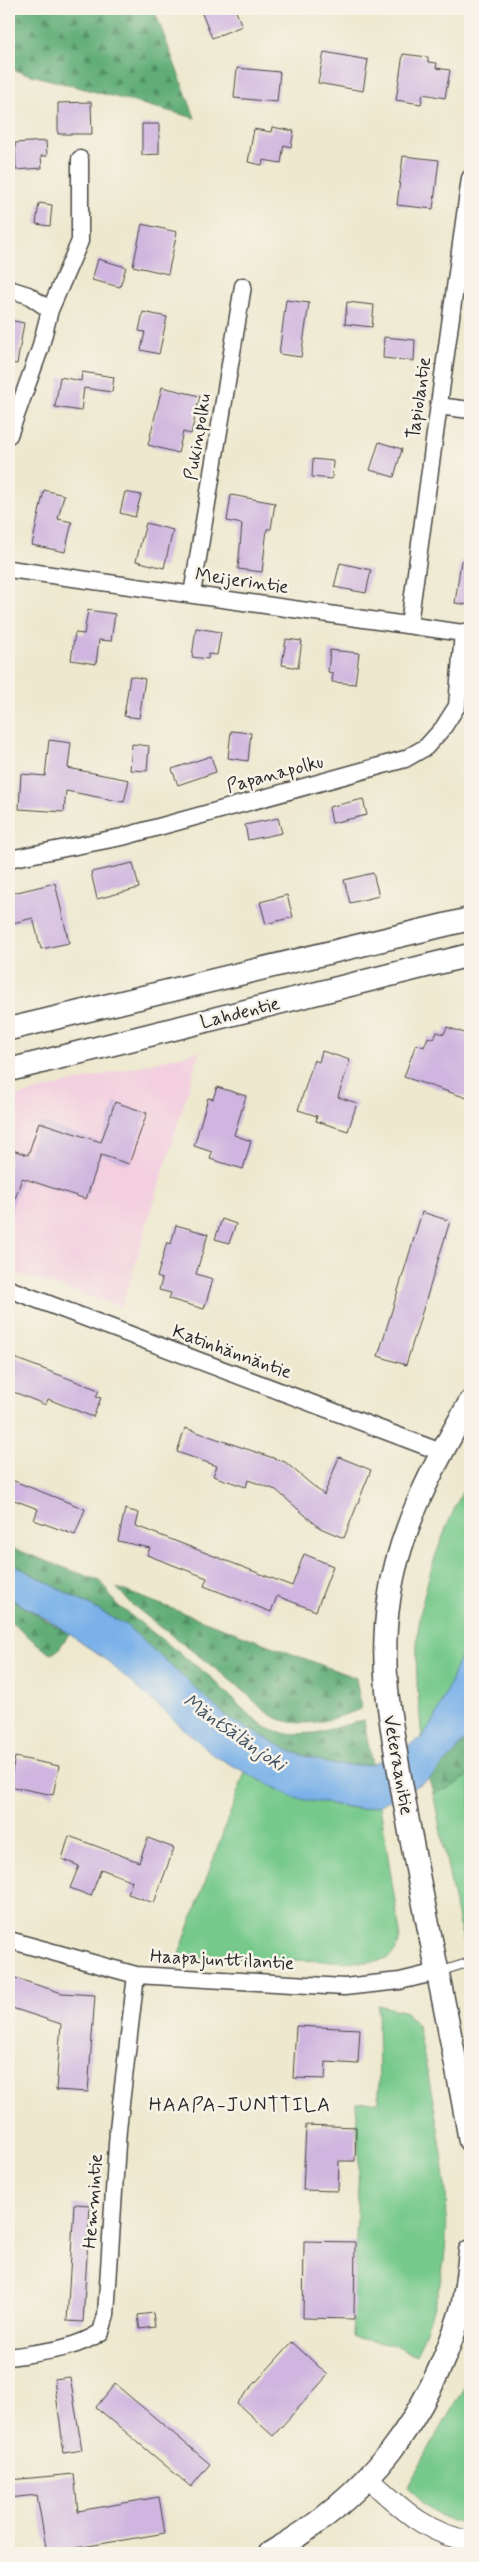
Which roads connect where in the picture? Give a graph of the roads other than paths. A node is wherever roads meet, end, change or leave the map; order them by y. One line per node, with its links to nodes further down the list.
1 (80, 159): 5 (street)
2 (470, 181): 6 (street, Tapiolantie)
3 (243, 286): 10 (street, Pukinpolku)
4 (9, 290): 5 (street)
5 (50, 310): 8 (street)
6 (438, 406): 7 (street); 11 (street, Tapiolantie)
7 (470, 410)
8 (9, 435)
9 (9, 569): 10 (street, Meijerintie)
10 (192, 594): 11 (street, Meijerintie)
11 (409, 624): 12 (street, Meijerintie)
12 (466, 633): 13 (street, Papanapolku)
13 (9, 859)
14 (470, 919): 16 (main road, Lahdentie)
15 (470, 956): 17 (main road, Lahdentie)
16 (9, 1029)
17 (9, 1070)
18 (9, 1289): 20 (street, Katinhännäntie)
19 (470, 1402): 20 (main road, Veteraanitie)
20 (441, 1452): 23 (main road, Veteraanitie)
21 (9, 1940): 24 (street, Haapajunttilantie)
22 (470, 1962): 23 (lane)
23 (437, 1972): 24 (street, Haapajunttilantie); 25 (main road, Veteraanitie)
24 (136, 1976): 27 (street, Hemmintie)
25 (470, 2141)
26 (470, 2251): 28 (main road)
27 (9, 2357)
28 (368, 2478): 29 (street); 30 (main road)
29 (470, 2541)
30 (270, 2553)

